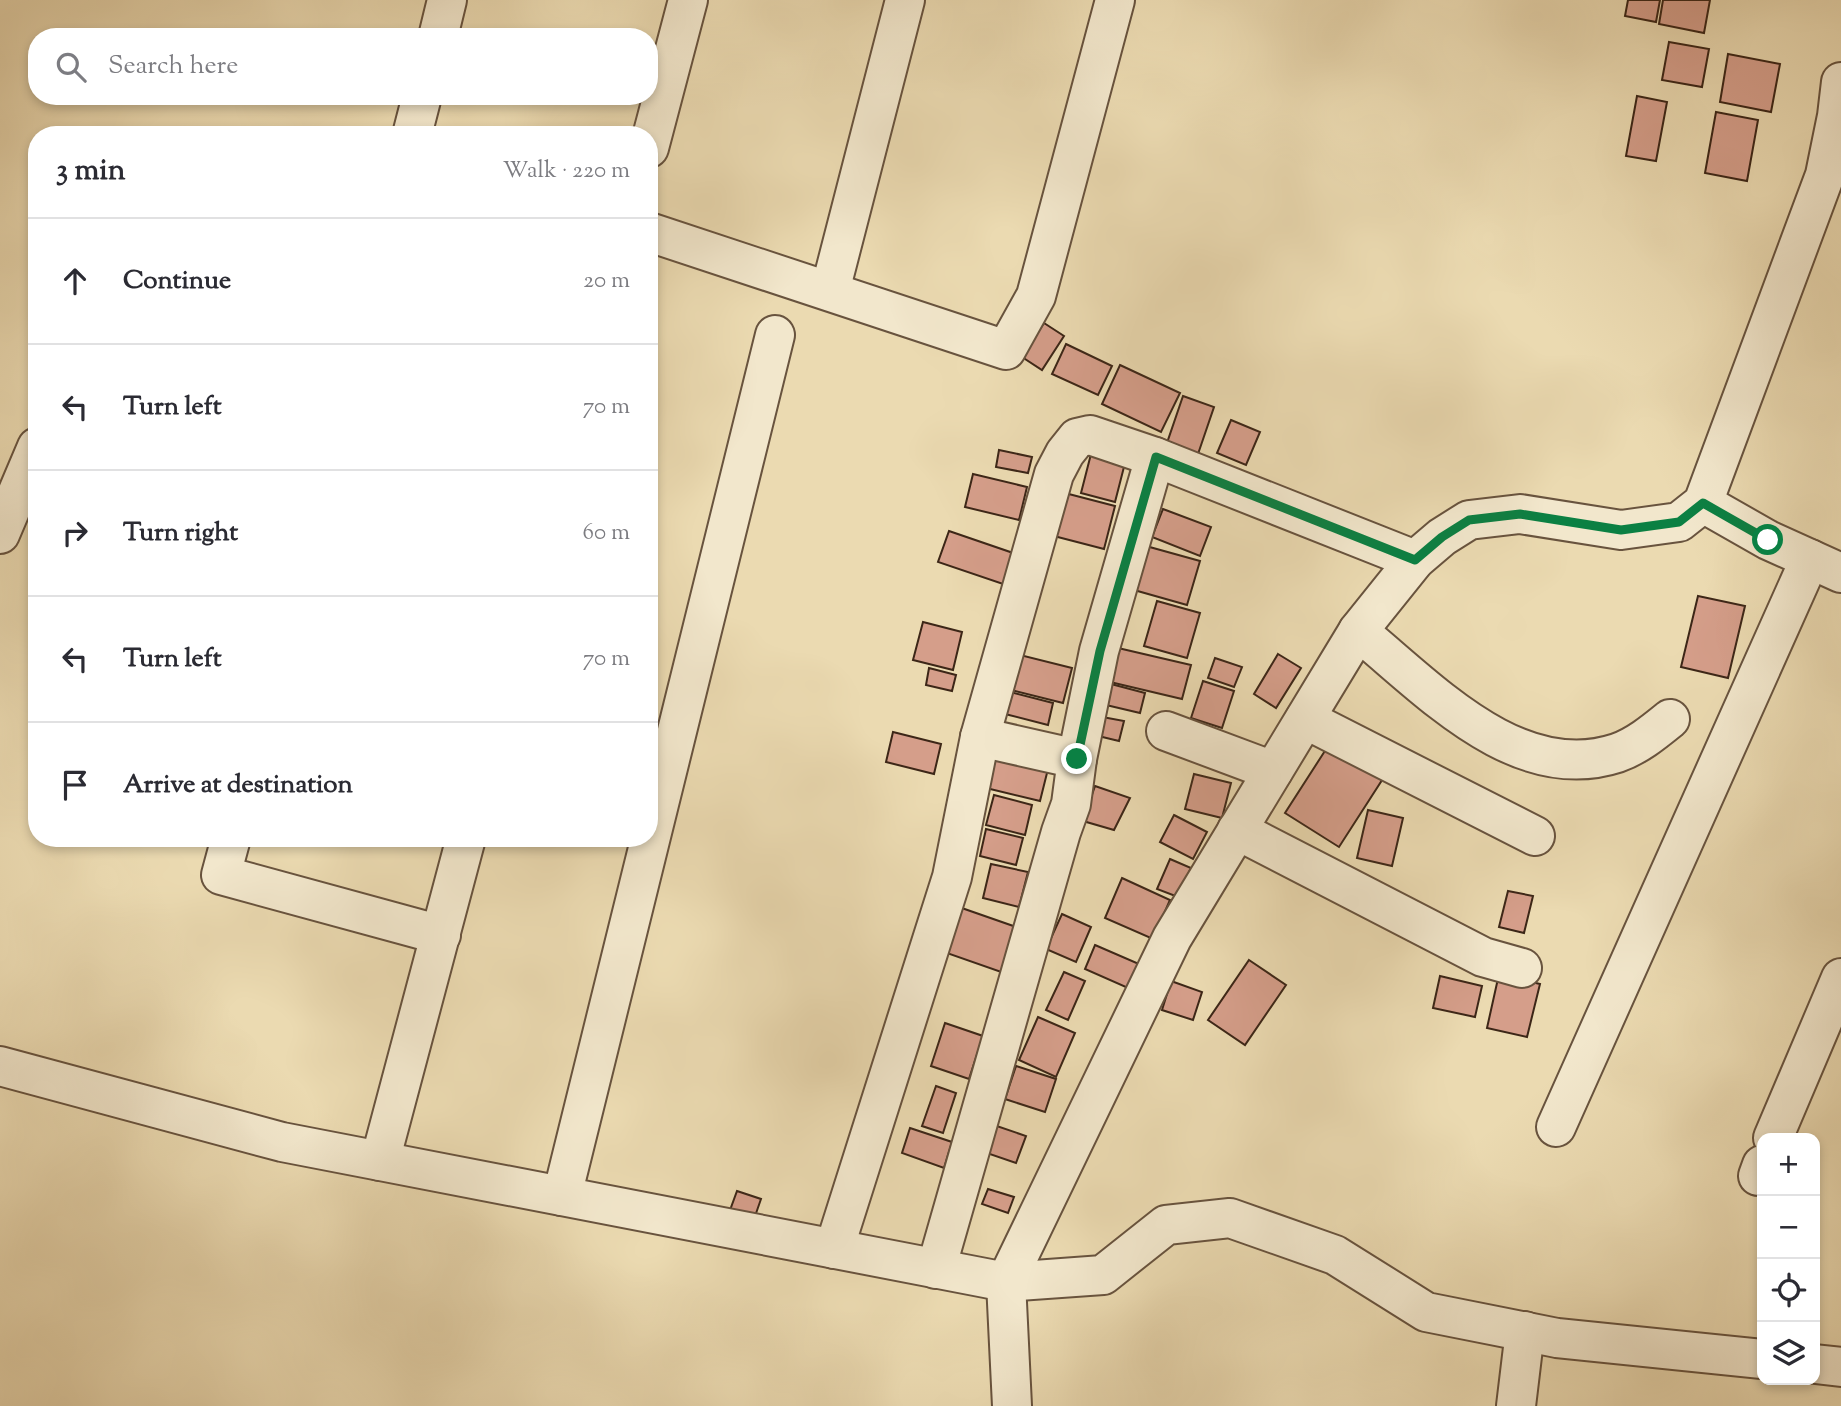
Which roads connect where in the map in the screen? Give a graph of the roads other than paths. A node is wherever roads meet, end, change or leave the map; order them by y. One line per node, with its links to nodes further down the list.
1 (447, 0): 5 (street)
2 (688, 0): 9 (street)
3 (905, 0): 11 (street)
4 (1115, 0): 11 (street)
5 (440, 28)
6 (1841, 82): 15 (street)
7 (420, 105): 8 (street)
8 (414, 126)
9 (655, 126)
10 (658, 235): 11 (street)
11 (830, 292)
12 (775, 335): 26 (street)
13 (1156, 457): 17 (street); 23 (street); 24 (street)
14 (28, 468): 16 (street)
15 (1703, 503): 17 (street); 18 (street)
16 (0, 534)
17 (1415, 560): 19 (street)
18 (1826, 566): 36 (street)
19 (1358, 631): 20 (street); 21 (street)
20 (1305, 719): 25 (street); 28 (street)
21 (1670, 719)
22 (1166, 731): 25 (street)
23 (980, 737): 24 (street); 40 (street)
24 (1077, 759): 41 (street)
25 (1273, 771): 27 (street)
26 (658, 808)
27 (1237, 830): 33 (street); 42 (street)
28 (1535, 836)
29 (229, 847): 32 (street)
30 (464, 847): 32 (street)
31 (648, 847): 39 (street)
32 (441, 935): 38 (street)
33 (1522, 968)
34 (1841, 978): 37 (street)
35 (0, 1066): 38 (street)
36 (1556, 1127)
37 (1775, 1133)
38 (380, 1161): 39 (street)
39 (562, 1196): 40 (street)
40 (834, 1249): 41 (street)
41 (936, 1269): 42 (street)
42 (1006, 1282): 43 (street); 47 (street)
43 (1525, 1331): 44 (street); 48 (street)
44 (1757, 1358)
45 (1820, 1365): 46 (street)
46 (1841, 1367)
47 (1012, 1406)
48 (1517, 1406)

